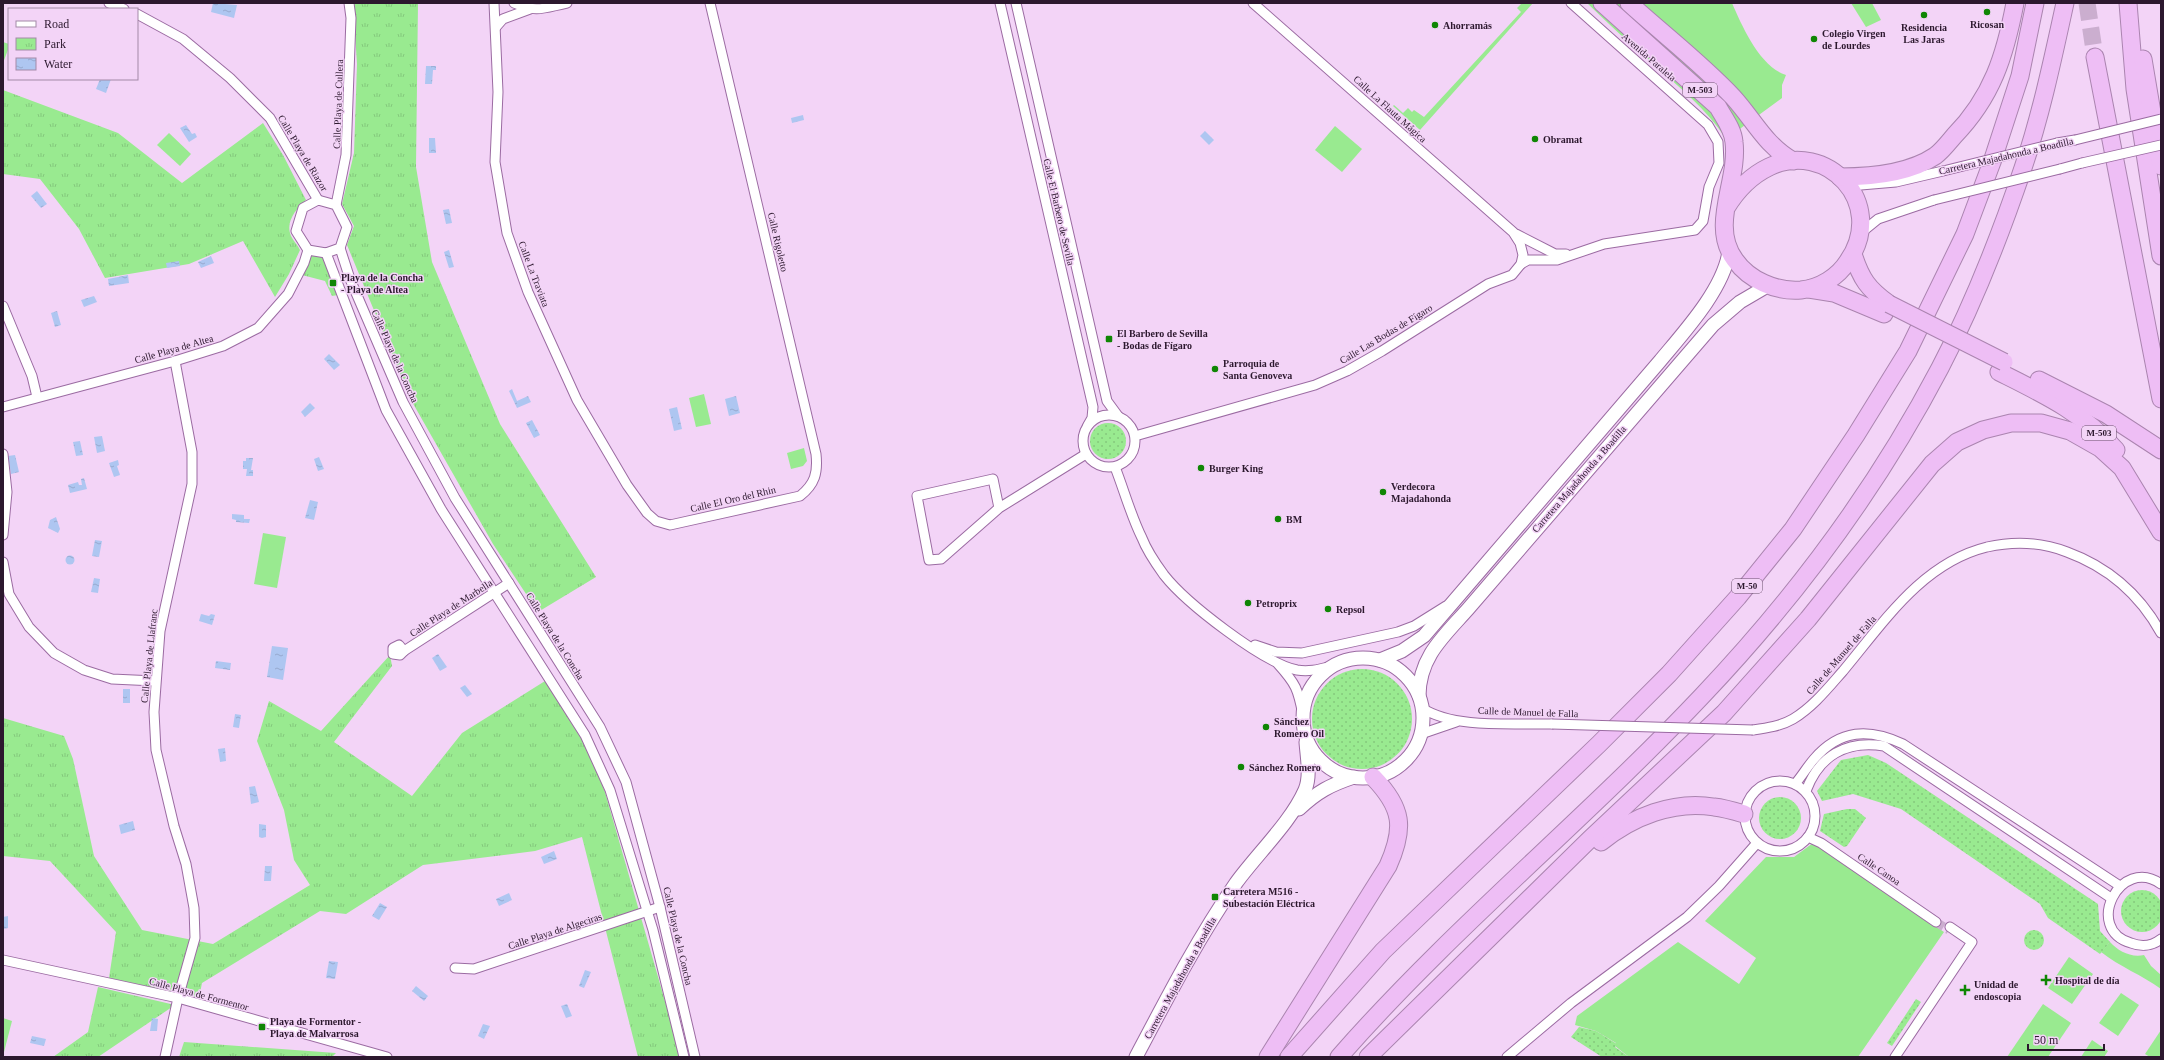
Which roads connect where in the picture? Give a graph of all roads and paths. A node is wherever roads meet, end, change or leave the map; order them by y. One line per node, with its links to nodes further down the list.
1 (109, 3): 19 (street)
2 (349, 3): 31 (street, Calle Playa de Cullera)
3 (494, 3): 23 (street, Calle La Traviata)
4 (514, 3): 20 (street)
5 (567, 3): 20 (street)
6 (710, 3): 59 (street, Calle Rigoletto)
7 (1000, 3): 53 (street, Calle El Barbero de Sevilla)
8 (1016, 3): 52 (street, Calle El Barbero de Sevilla)
9 (1253, 3): 22 (street, Calle La Flauta Mágica)
10 (1265, 3): 22 (street)
11 (1571, 3): 40 (street, Avenida Paralela)
12 (1602, 3): 32 (highway, M-503)
13 (1628, 3): 27 (highway, M-503)
14 (2015, 3): 29 (highway)
15 (2035, 3): 108 (highway, M-50)
16 (2065, 3): 109 (highway)
17 (2128, 3): 41 (highway)
18 (2133, 3): 28 (highway)
19 (122, 8)
20 (530, 9): 23 (street)
21 (138, 15): 30 (street, Calle Playa de Riazor)
22 (1268, 16): 33 (street, Calle La Flauta Mágica)
23 (496, 27): 61 (street, Calle La Traviata)
24 (2095, 57): 50 (highway)
25 (2161, 119): 29 (street, Carretera Majadahonda a Boadilla, bridge)
26 (2161, 145): 34 (street, bridge)
27 (1793, 161): 29 (highway, M-503); 32 (highway, M-503)
28 (2161, 166)
29 (1845, 182): 34 (highway, M-503)
30 (318, 200): 31 (street); 36 (street)
31 (336, 205): 35 (street)
32 (1726, 208): 37 (highway, M-503)
33 (1512, 232): 40 (street); 42 (street)
34 (1862, 232): 39 (highway, M-503)
35 (340, 248): 38 (street); 65 (street, Calle Playa de la Concha)
36 (308, 250): 38 (street); 47 (street, Calle Playa de Altea)
37 (1729, 252): 43 (highway, M-503); 67 (street, Carretera Majadahonda a Boadilla)
38 (326, 253): 66 (street)
39 (1854, 254): 44 (highway, M-503); 46 (highway, M-503)
40 (1571, 255): 42 (street)
41 (2161, 256)
42 (1521, 264): 54 (street, Calle Las Bodas de Fígaro)
43 (1769, 285): 44 (highway, M-503); 75 (street, Carretera Majadahonda a Boadilla)
44 (1809, 289): 46 (highway, M-503)
45 (3, 306): 49 (street)
46 (1887, 309): 48 (highway, M-503)
47 (175, 362): 49 (street, Calle Playa de Altea); 74 (street, Calle Playa de Llafranc)
48 (2002, 367): 55 (highway, M-503); 62 (highway, M-503)
49 (37, 398): 51 (street, Calle Playa de Altea)
50 (2161, 399)
51 (3, 407)
52 (1118, 416): 53 (street); 54 (street)
53 (1088, 425): 57 (street)
54 (1135, 436): 58 (street)
55 (2161, 450)
56 (3, 454): 63 (street)
57 (1086, 454): 58 (street); 60 (street)
58 (1115, 467): 69 (street)
59 (812, 485): 61 (street, Calle El Oro del Rhin)
60 (999, 508): 60 (street)
61 (656, 521)
62 (2161, 531): 96 (highway)
63 (3, 535)
64 (3, 562): 74 (street)
65 (509, 583): 66 (street, Calle Playa de Marbella); 92 (street, Calle Playa de la Concha)
66 (495, 592): 70 (street, Calle Playa de Marbella); 93 (street)
67 (1455, 600): 69 (street); 71 (street, Carretera Majadahonda a Boadilla)
68 (2161, 633): 77 (street, Calle de Manuel de Falla, bridge)
69 (1241, 640): 72 (street)
70 (404, 651)
71 (1380, 660): 73 (street); 75 (street)
72 (1277, 663): 73 (street); 76 (street)
73 (1333, 666): 76 (street)
74 (155, 681): 101 (street, Calle Playa de Llafranc)
75 (1420, 702): 77 (street, Calle de Manuel de Falla); 79 (street)
76 (1303, 715): 78 (street)
77 (1460, 722): 79 (street, Calle de Manuel de Falla)
78 (1305, 734): 80 (street); 85 (street, Carretera Majadahonda a Boadilla)
79 (1421, 734): 81 (street)
80 (1354, 777): 81 (street); 85 (street, Carretera Majadahonda a Boadilla)
81 (1373, 777): 107 (highway)
82 (1795, 784): 83 (street); 84 (street); 90 (street)
83 (1806, 791): 86 (street); 91 (street)
84 (1744, 814): 87 (street); 96 (highway)
85 (1283, 824): 106 (street, Carretera Majadahonda a Boadilla)
86 (1810, 834): 87 (street); 94 (street, Calle Canoa)
87 (1757, 843): 111 (street)
88 (2161, 872): 89 (street)
89 (2159, 883): 90 (street)
90 (2120, 886): 91 (street)
91 (2111, 898): 97 (street)
92 (660, 907): 93 (street, Calle Playa de Algeciras); 105 (street, Calle Playa de la Concha)
93 (647, 912): 100 (street, Calle Playa de Algeciras); 104 (street)
94 (1937, 920)
95 (1950, 928): 98 (street)
96 (1493, 934): 110 (highway)
97 (2161, 939)
98 (1968, 941): 112 (street); 113 (street)
99 (3, 960): 101 (street, Calle Playa de Formentor)
100 (455, 968)
101 (178, 998): 102 (street, Calle Playa de Llafranc); 103 (street, Calle Playa de Formentor)
102 (165, 1057)
103 (387, 1057)
104 (684, 1057)
105 (695, 1057)
106 (1136, 1057)
107 (1268, 1057)
108 (1289, 1057)
109 (1339, 1057)
110 (1368, 1057)
111 (1507, 1057)
112 (1890, 1057)
113 (1895, 1057)

